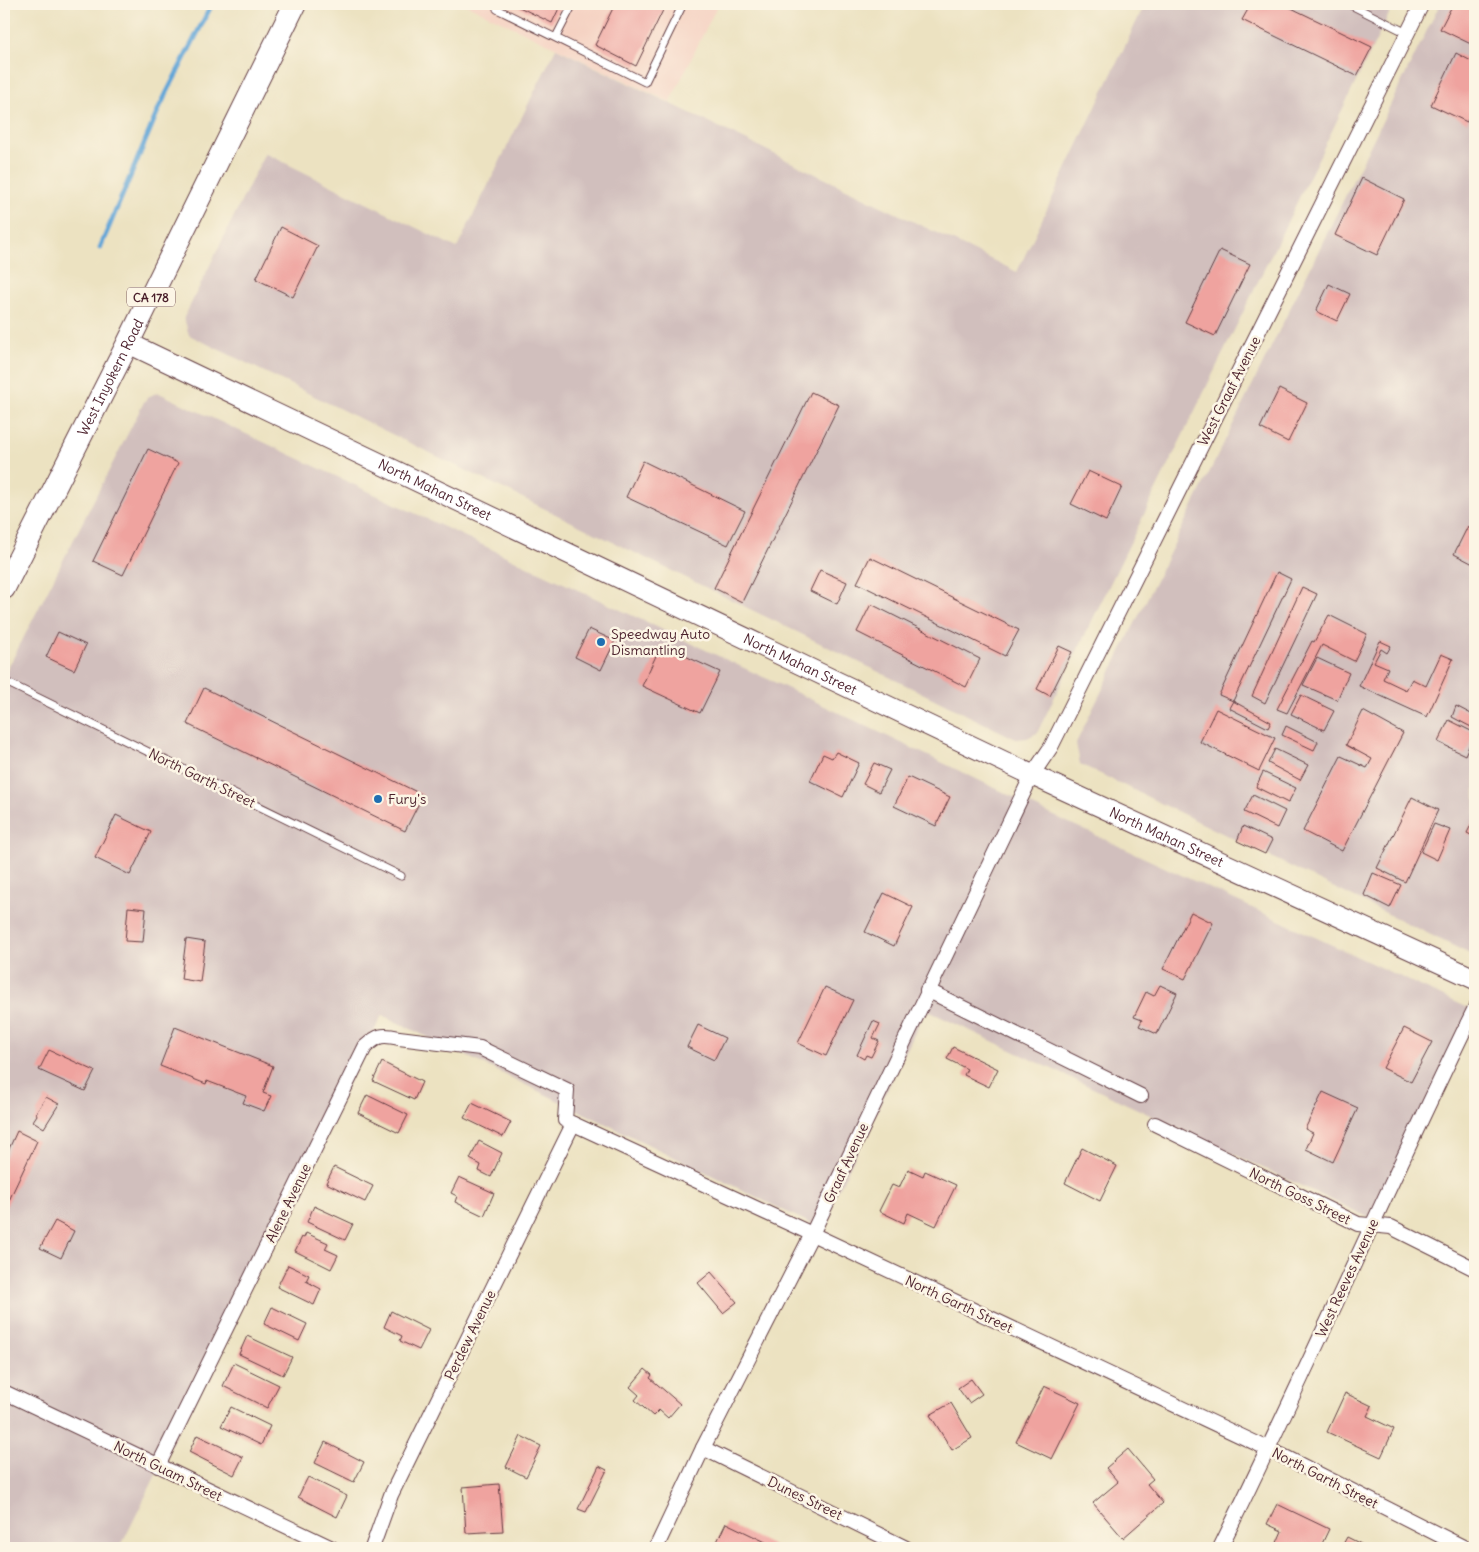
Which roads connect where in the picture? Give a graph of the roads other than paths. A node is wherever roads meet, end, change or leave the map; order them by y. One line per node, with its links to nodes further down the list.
1 (295, 4): 9 (main road, West Inyokern Road / CA 178)
2 (500, 4): 8 (lane)
3 (573, 4): 8 (lane)
4 (683, 4): 8 (lane)
5 (1349, 4): 7 (lane)
6 (1422, 4): 7 (street, West Graaf Avenue)
7 (1407, 33): 12 (street, West Graaf Avenue)
8 (556, 38)
9 (128, 343): 10 (main road, West Inyokern Road / CA 178); 12 (street, North Mahan Street)
10 (4, 588)
11 (4, 681): 13 (lane, North Garth Street)
12 (1032, 775): 14 (street, North Mahan Street); 15 (street, Graaf Avenue)
13 (401, 876)
14 (1475, 979)
15 (928, 990): 17 (street); 21 (street, Graaf Avenue)
16 (1475, 1008): 20 (street, West Reeves Avenue)
17 (1142, 1096)
18 (573, 1124): 21 (street, North Garth Street); 26 (street, Alene Avenue); 28 (street, Perdew Avenue)
19 (1155, 1124): 20 (street, North Goss Street)
20 (1371, 1225): 22 (street, North Goss Street); 25 (street, West Reeves Avenue)
21 (812, 1234): 24 (street, Graaf Avenue); 25 (street, North Garth Street)
22 (1475, 1269)
23 (4, 1392): 26 (street, North Guam Street)
24 (703, 1448): 29 (street, Graaf Avenue); 30 (street, Dunes Street)
25 (1269, 1450): 31 (street, West Reeves Avenue); 32 (street, North Garth Street)
26 (158, 1466): 27 (street, North Guam Street)
27 (332, 1548)
28 (372, 1548)
29 (656, 1548)
30 (906, 1548)
31 (1220, 1548)
32 (1465, 1548)

